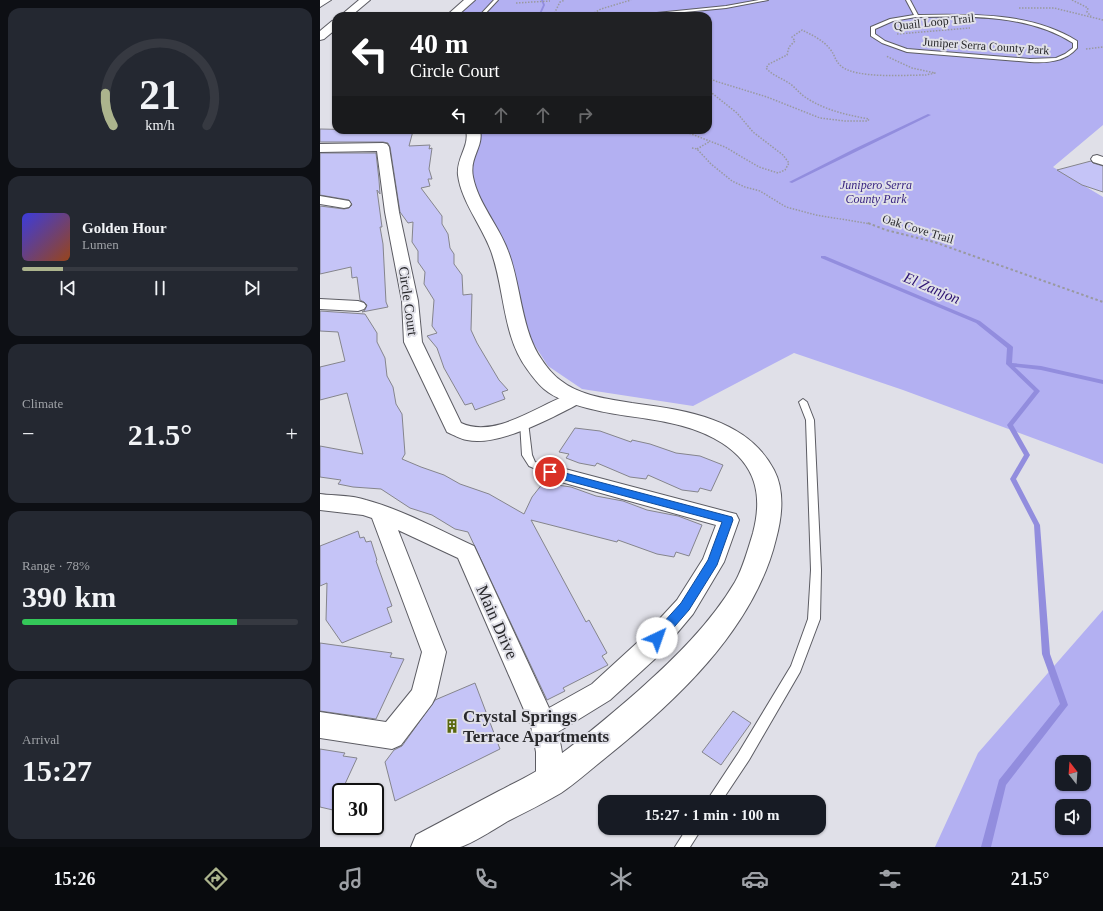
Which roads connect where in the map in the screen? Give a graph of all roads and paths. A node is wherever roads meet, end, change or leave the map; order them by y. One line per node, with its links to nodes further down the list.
1 (326, 0): 13 (main road)
2 (365, 0): 14 (main road)
3 (470, 0): 15 (main road)
4 (496, 0): 16 (lane)
5 (551, 0): 11 (path)
6 (565, 0): 17 (path)
7 (631, 0): 18 (path)
8 (766, 0): 19 (lane)
9 (908, 0): 20 (lane, Juniper Serra County Park)
10 (1072, 0): 21 (path)
11 (547, 1): 12 (path)
12 (516, 3)
13 (320, 4)
14 (350, 12)
15 (456, 12)
16 (485, 12)
17 (555, 12)
18 (596, 12)
19 (668, 12)
20 (916, 16): 22 (lane, Juniper Serra County Park); 26 (lane, Juniper Serra County Park)
21 (1092, 17): 22 (path, Quail Loop Trail); 23 (path, Quail Loop Trail)
22 (993, 19): 26 (path, Quail Loop Trail); 27 (lane, Juniper Serra County Park)
23 (1103, 21)
24 (332, 26): 25 (main road)
25 (320, 37)
26 (880, 41): 27 (lane, Juniper Serra County Park); 29 (path, Quail Loop Trail)
27 (1075, 45): 28 (path)
28 (1103, 47)
29 (712, 79)
30 (712, 93): 33 (path)
31 (474, 134): 42 (main road)
32 (690, 134): 33 (path)
33 (709, 142): 36 (path)
34 (320, 148): 44 (street, Circle Court)
35 (692, 148): 36 (path)
36 (697, 149): 39 (path, Oak Cove Trail)
37 (320, 200): 38 (street)
38 (344, 204)
39 (1103, 302)
40 (320, 304): 41 (street)
41 (358, 306)
42 (576, 398): 44 (street, Circle Court); 50 (main road)
43 (803, 402): 51 (lane)
44 (524, 422): 45 (lane)
45 (550, 472): 49 (street)
46 (320, 502): 47 (street, Main Drive)
47 (381, 513): 48 (street); 49 (street, Main Drive)
48 (320, 725)
49 (544, 726): 50 (street, Main Drive)
50 (550, 781): 53 (main road)
51 (718, 795)
52 (690, 835): 54 (lane)
53 (436, 845)
54 (682, 847)

